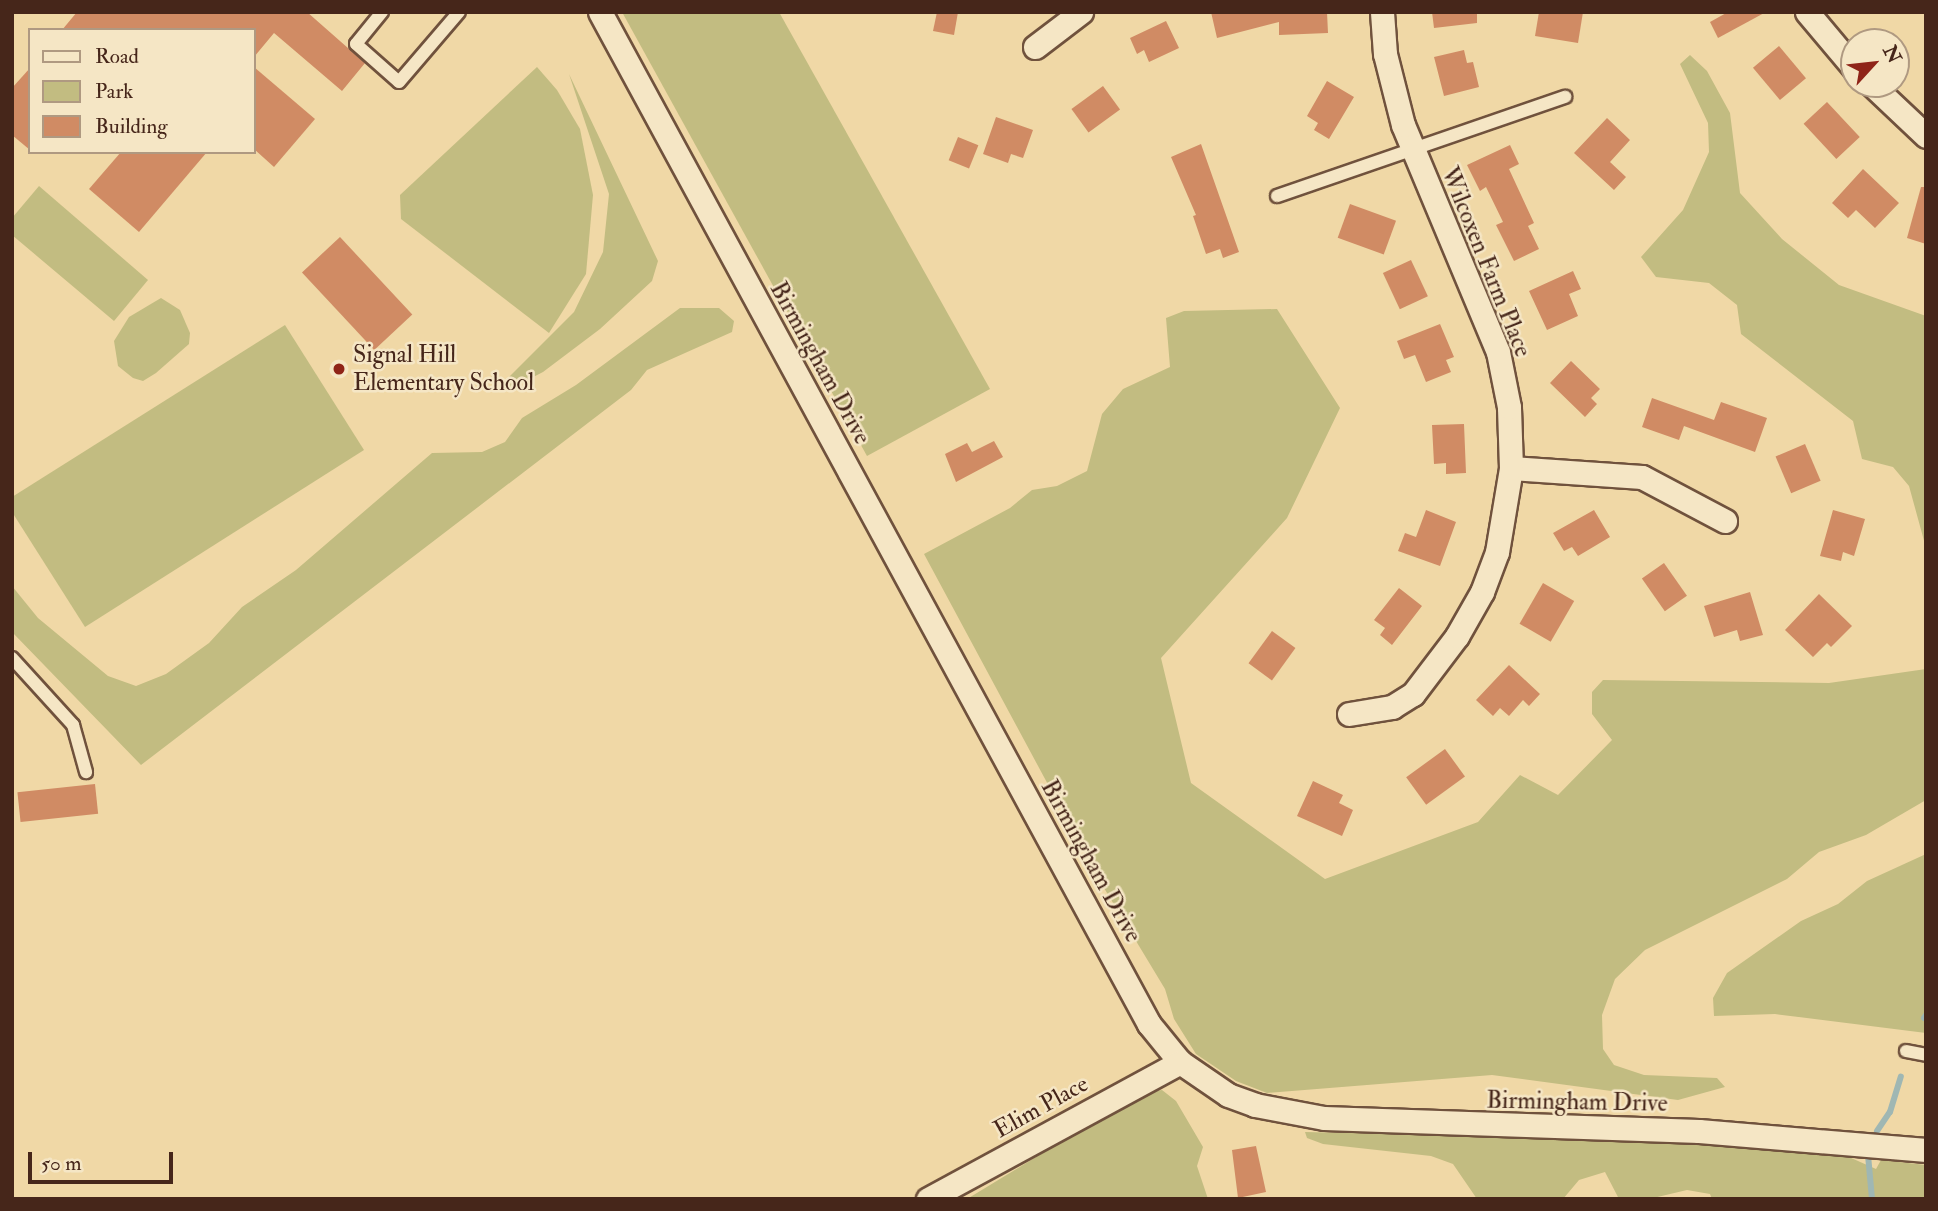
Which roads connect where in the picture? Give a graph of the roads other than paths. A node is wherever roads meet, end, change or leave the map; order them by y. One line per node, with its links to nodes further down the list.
1 (383, 12): 2 (lane)
2 (459, 12)
3 (600, 12): 21 (street, Birmingham Drive)
4 (1081, 12): 7 (street)
5 (1382, 12): 12 (street, Wilcoxen Farm Place)
6 (1807, 12): 8 (street)
7 (1035, 47)
8 (1840, 51)
9 (1565, 97): 12 (lane)
10 (1886, 98): 11 (street)
11 (1926, 135)
12 (1411, 147): 13 (lane); 14 (street, Wilcoxen Farm Place)
13 (1277, 196)
14 (1511, 468): 15 (street); 17 (street, Wilcoxen Farm Place)
15 (1725, 522)
16 (12, 658): 18 (lane)
17 (1349, 714)
18 (86, 772)
19 (1906, 1051): 20 (lane)
20 (1926, 1055)
21 (1180, 1062): 22 (street, Birmingham Drive); 23 (street, Elim Place)
22 (1926, 1150)
23 (928, 1199)

